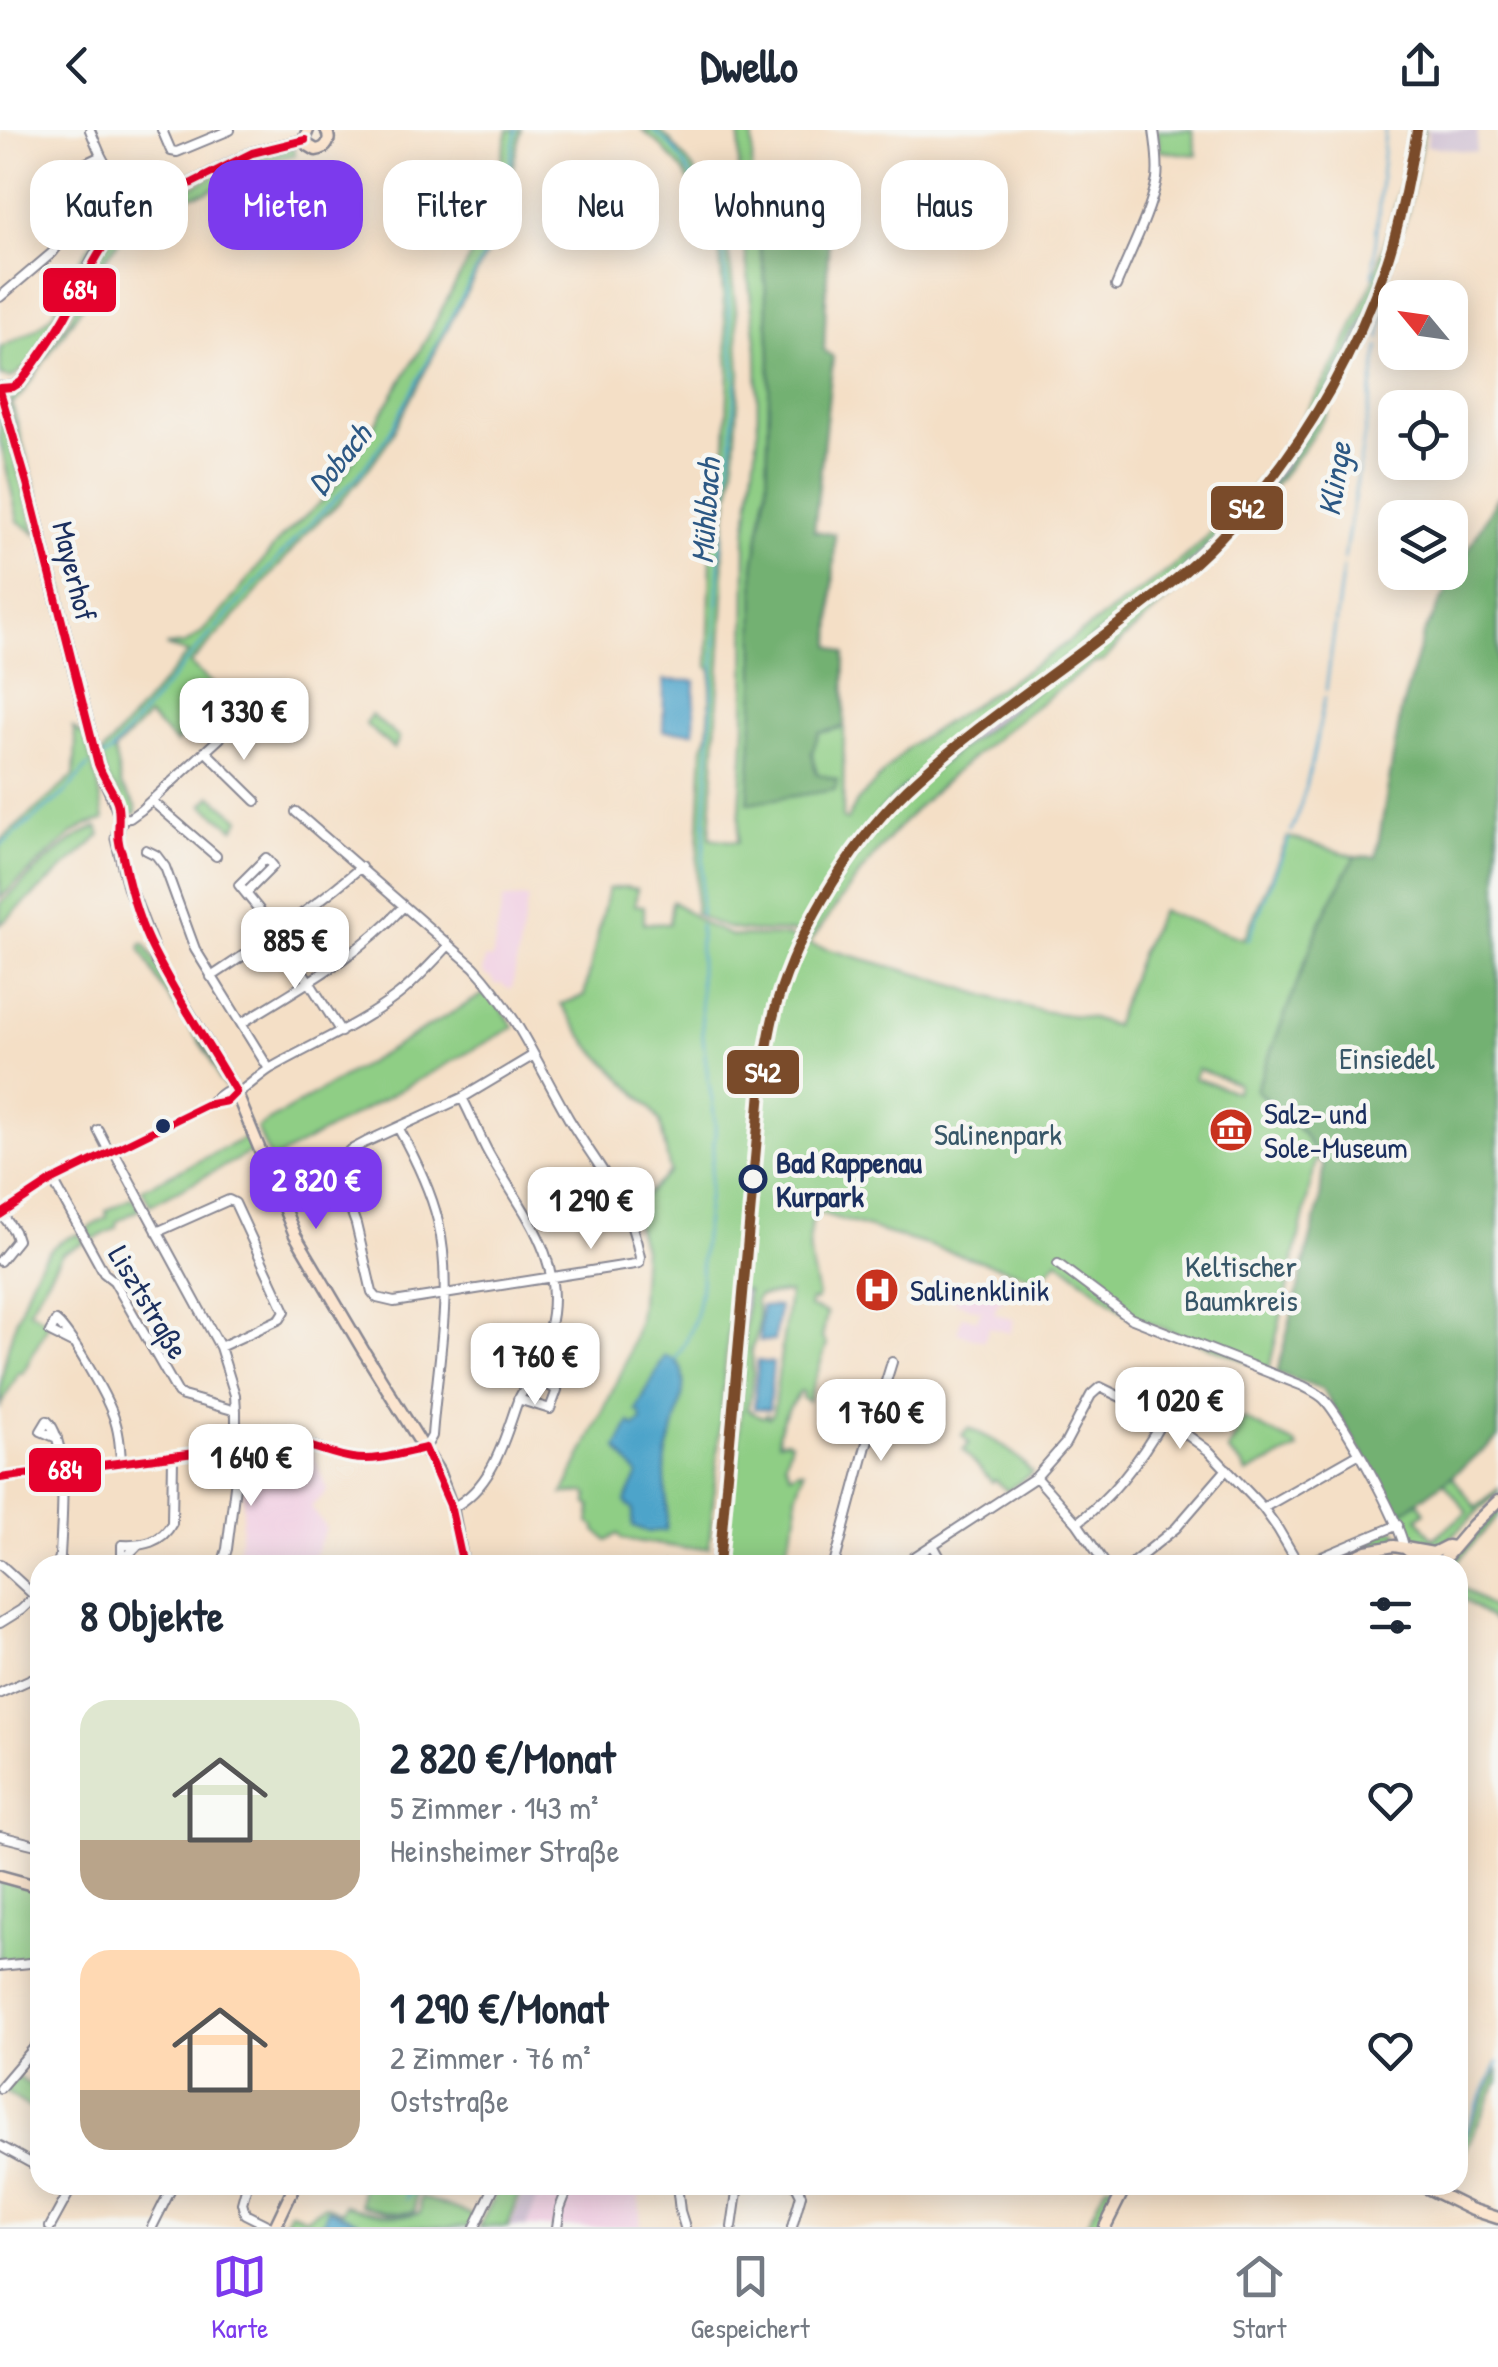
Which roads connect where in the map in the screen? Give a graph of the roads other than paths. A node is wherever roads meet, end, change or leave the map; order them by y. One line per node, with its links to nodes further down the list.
1 (162, 130): 2 (street)
2 (230, 130)
3 (327, 130): 6 (street)
4 (1154, 130): 13 (street)
5 (92, 131): 7 (street)
6 (307, 135): 10 (street)
7 (100, 156): 8 (street); 9 (street)
8 (92, 160)
9 (102, 160)
10 (188, 185)
11 (54, 250): 14 (street)
12 (98, 250): 15 (street)
13 (1116, 286)
14 (0, 296)
15 (0, 388): 21 (street, Mayerhof)
16 (220, 738): 17 (street)
17 (206, 752): 18 (street); 19 (street)
18 (152, 801): 21 (street); 23 (street)
19 (256, 801)
20 (296, 812): 24 (street)
21 (120, 820): 35 (street, Mayerhof)
22 (146, 850): 29 (street)
23 (216, 856)
24 (360, 867): 26 (street); 27 (street)
25 (243, 889): 27 (street)
26 (403, 907): 28 (street); 30 (street)
27 (278, 933): 29 (street); 30 (street)
28 (448, 946): 32 (street); 33 (street)
29 (210, 977): 31 (street)
30 (310, 981): 31 (street); 32 (street)
31 (242, 1023): 34 (street)
32 (341, 1032): 34 (street)
33 (534, 1055): 36 (street); 45 (street)
34 (270, 1069): 35 (street)
35 (236, 1092): 39 (street); 56 (street, Mayerhof)
36 (462, 1098): 37 (street); 45 (street)
37 (398, 1128): 46 (street); 46 (street)
38 (98, 1130): 39 (street)
39 (112, 1152): 40 (street); 42 (street)
40 (53, 1180): 41 (street); 52 (street, Lisztstraße)
41 (1, 1215): 43 (street)
42 (157, 1232): 48 (street); 48 (street)
43 (0, 1261)
44 (1058, 1264): 57 (street)
45 (553, 1276): 46 (street); 50 (street)
46 (444, 1292): 56 (street)
47 (74, 1344): 59 (street)
48 (220, 1347): 52 (street)
49 (892, 1362): 77 (street)
50 (532, 1378): 51 (street); 51 (street)
51 (518, 1400): 65 (street)
52 (236, 1411): 55 (street)
53 (1164, 1418): 60 (street); 63 (street); 67 (street)
54 (57, 1438): 61 (street)
55 (236, 1447): 56 (street); 58 (street); 75 (street)
56 (425, 1448): 65 (street, Mayerhof)
57 (1358, 1454): 66 (street); 68 (street)
58 (173, 1456): 59 (street); 70 (street)
59 (121, 1462): 61 (street)
60 (1227, 1469): 66 (street); 81 (street)
61 (62, 1471): 62 (street); 74 (street)
62 (0, 1478)
63 (1036, 1478): 67 (street); 69 (street)
64 (1498, 1500): 71 (street)
65 (452, 1508): 76 (street, Mayerhof)
66 (1263, 1508): 82 (street)
67 (1076, 1523): 80 (street)
68 (1398, 1525): 72 (street); 83 (street)
69 (933, 1545): 78 (street); 79 (street)
70 (137, 1546)
71 (1454, 1547): 73 (street); 87 (street)
72 (1404, 1548): 73 (street); 84 (street); 85 (street)
73 (1424, 1552): 86 (street)
74 (60, 1555)
75 (224, 1555)
76 (460, 1555)
77 (837, 1555)
78 (918, 1555)
79 (938, 1555)
80 (1100, 1555)
81 (1142, 1555)
82 (1295, 1555)
83 (1325, 1555)
84 (1358, 1555)
85 (1413, 1555)
86 (1428, 1555)
87 (1447, 1555)
88 (0, 1564): 89 (street)
89 (30, 1588)
90 (30, 1601): 91 (street)
91 (0, 1623)
92 (30, 1680): 93 (street)
93 (0, 1693)
94 (0, 1836): 95 (street)
95 (30, 1844)
96 (0, 1876): 97 (street)
97 (30, 1885)
98 (30, 1963): 99 (street)
99 (0, 1966)
100 (30, 2053): 101 (street)
101 (0, 2088)
102 (0, 2146): 103 (street)
103 (30, 2162)
104 (67, 2195): 116 (street)
105 (168, 2195): 117 (street)
106 (244, 2195): 118 (street)
107 (290, 2195): 118 (street)
108 (490, 2195): 119 (street)
109 (565, 2195): 120 (street)
110 (677, 2195): 121 (street)
111 (737, 2195): 122 (street)
112 (801, 2195): 123 (street)
113 (1121, 2195): 124 (street)
114 (1441, 2195): 115 (street)
115 (1498, 2218)
116 (50, 2227)
117 (152, 2227)
118 (273, 2227)
119 (475, 2227)
120 (557, 2227)
121 (685, 2227)
122 (732, 2227)
123 (792, 2227)
124 (1104, 2227)

